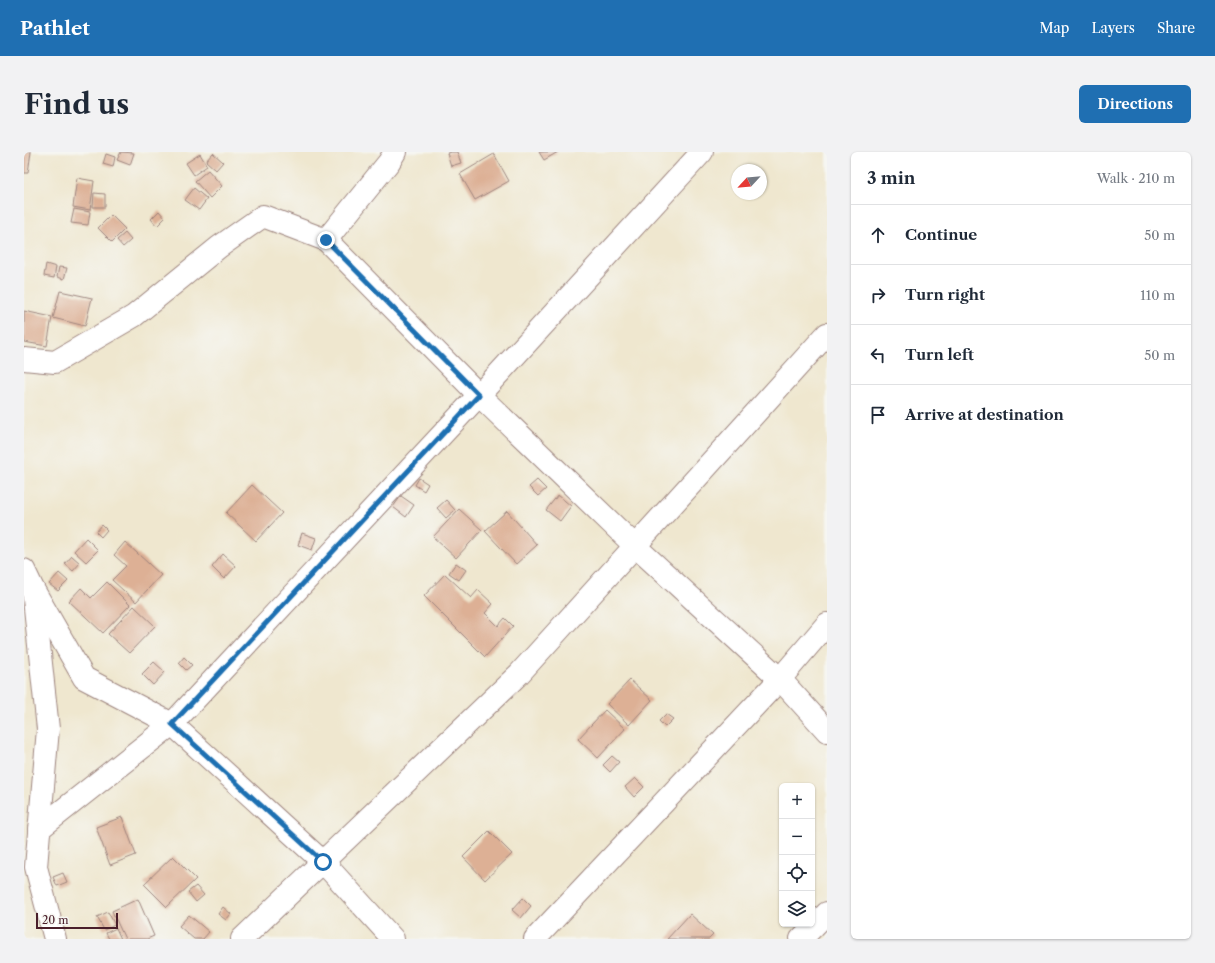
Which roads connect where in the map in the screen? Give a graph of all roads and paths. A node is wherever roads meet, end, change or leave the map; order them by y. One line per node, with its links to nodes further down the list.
1 (395, 152): 3 (street)
2 (702, 152): 6 (street)
3 (326, 240): 5 (street); 6 (street)
4 (827, 334): 7 (street)
5 (24, 359)
6 (479, 395): 7 (street); 12 (street)
7 (635, 546): 11 (street); 15 (street)
8 (24, 570): 9 (street)
9 (33, 589): 12 (street); 14 (street)
10 (827, 624): 11 (street)
11 (780, 679): 13 (street); 20 (street)
12 (172, 724): 14 (street); 15 (street)
13 (827, 731)
14 (39, 829): 17 (street)
15 (323, 862): 18 (street); 19 (street)
16 (827, 913): 21 (street)
17 (55, 939)
18 (242, 939)
19 (393, 939)
20 (535, 939)
21 (801, 939)

